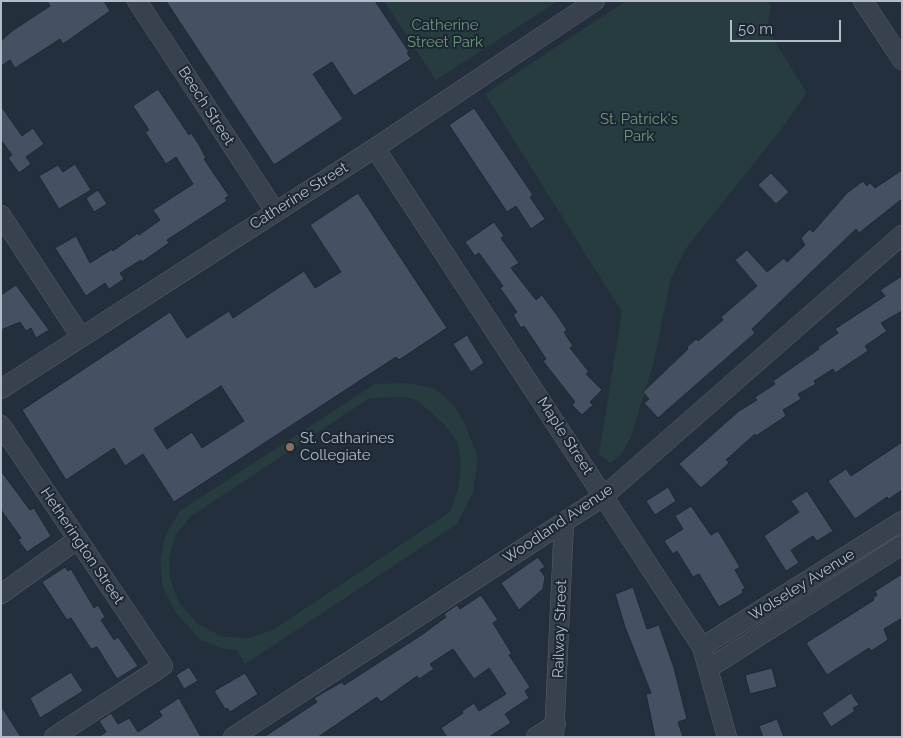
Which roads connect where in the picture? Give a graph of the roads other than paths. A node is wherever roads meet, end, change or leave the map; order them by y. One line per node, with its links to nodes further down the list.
1 (137, 1): 6 (street, Beech Street)
2 (595, 1): 5 (street, Catherine Street)
3 (863, 1): 4 (street)
4 (902, 60)
5 (375, 148): 6 (street, Catherine Street); 12 (street, Maple Street)
6 (275, 210): 9 (street, Catherine Street)
7 (1, 215): 9 (street)
8 (902, 235): 12 (street, Woodland Avenue)
9 (81, 337): 10 (street, Catherine Street)
10 (1, 389)
11 (1, 425): 15 (street, Hetherington Street)
12 (604, 496): 14 (street, Woodland Avenue); 22 (street, Maple Street)
13 (902, 521): 17 (street, Wolseley Avenue)
14 (564, 522): 24 (street, Railway Street); 26 (street, Woodland Avenue)
15 (78, 539): 20 (street); 25 (street, Hetherington Street)
16 (902, 545): 18 (street, Wolseley Avenue)
17 (861, 547): 18 (street); 19 (street, Wolseley Avenue)
18 (872, 564): 21 (street, Wolseley Avenue)
19 (795, 590): 21 (street); 22 (street, Wolseley Avenue)
20 (1, 594)
21 (804, 607): 23 (street, Wolseley Avenue)
22 (702, 648): 23 (street, Maple Street)
23 (710, 668): 28 (street, Maple Street)
24 (555, 730): 27 (street)
25 (54, 737)
26 (233, 737)
27 (536, 737)
28 (727, 737)

